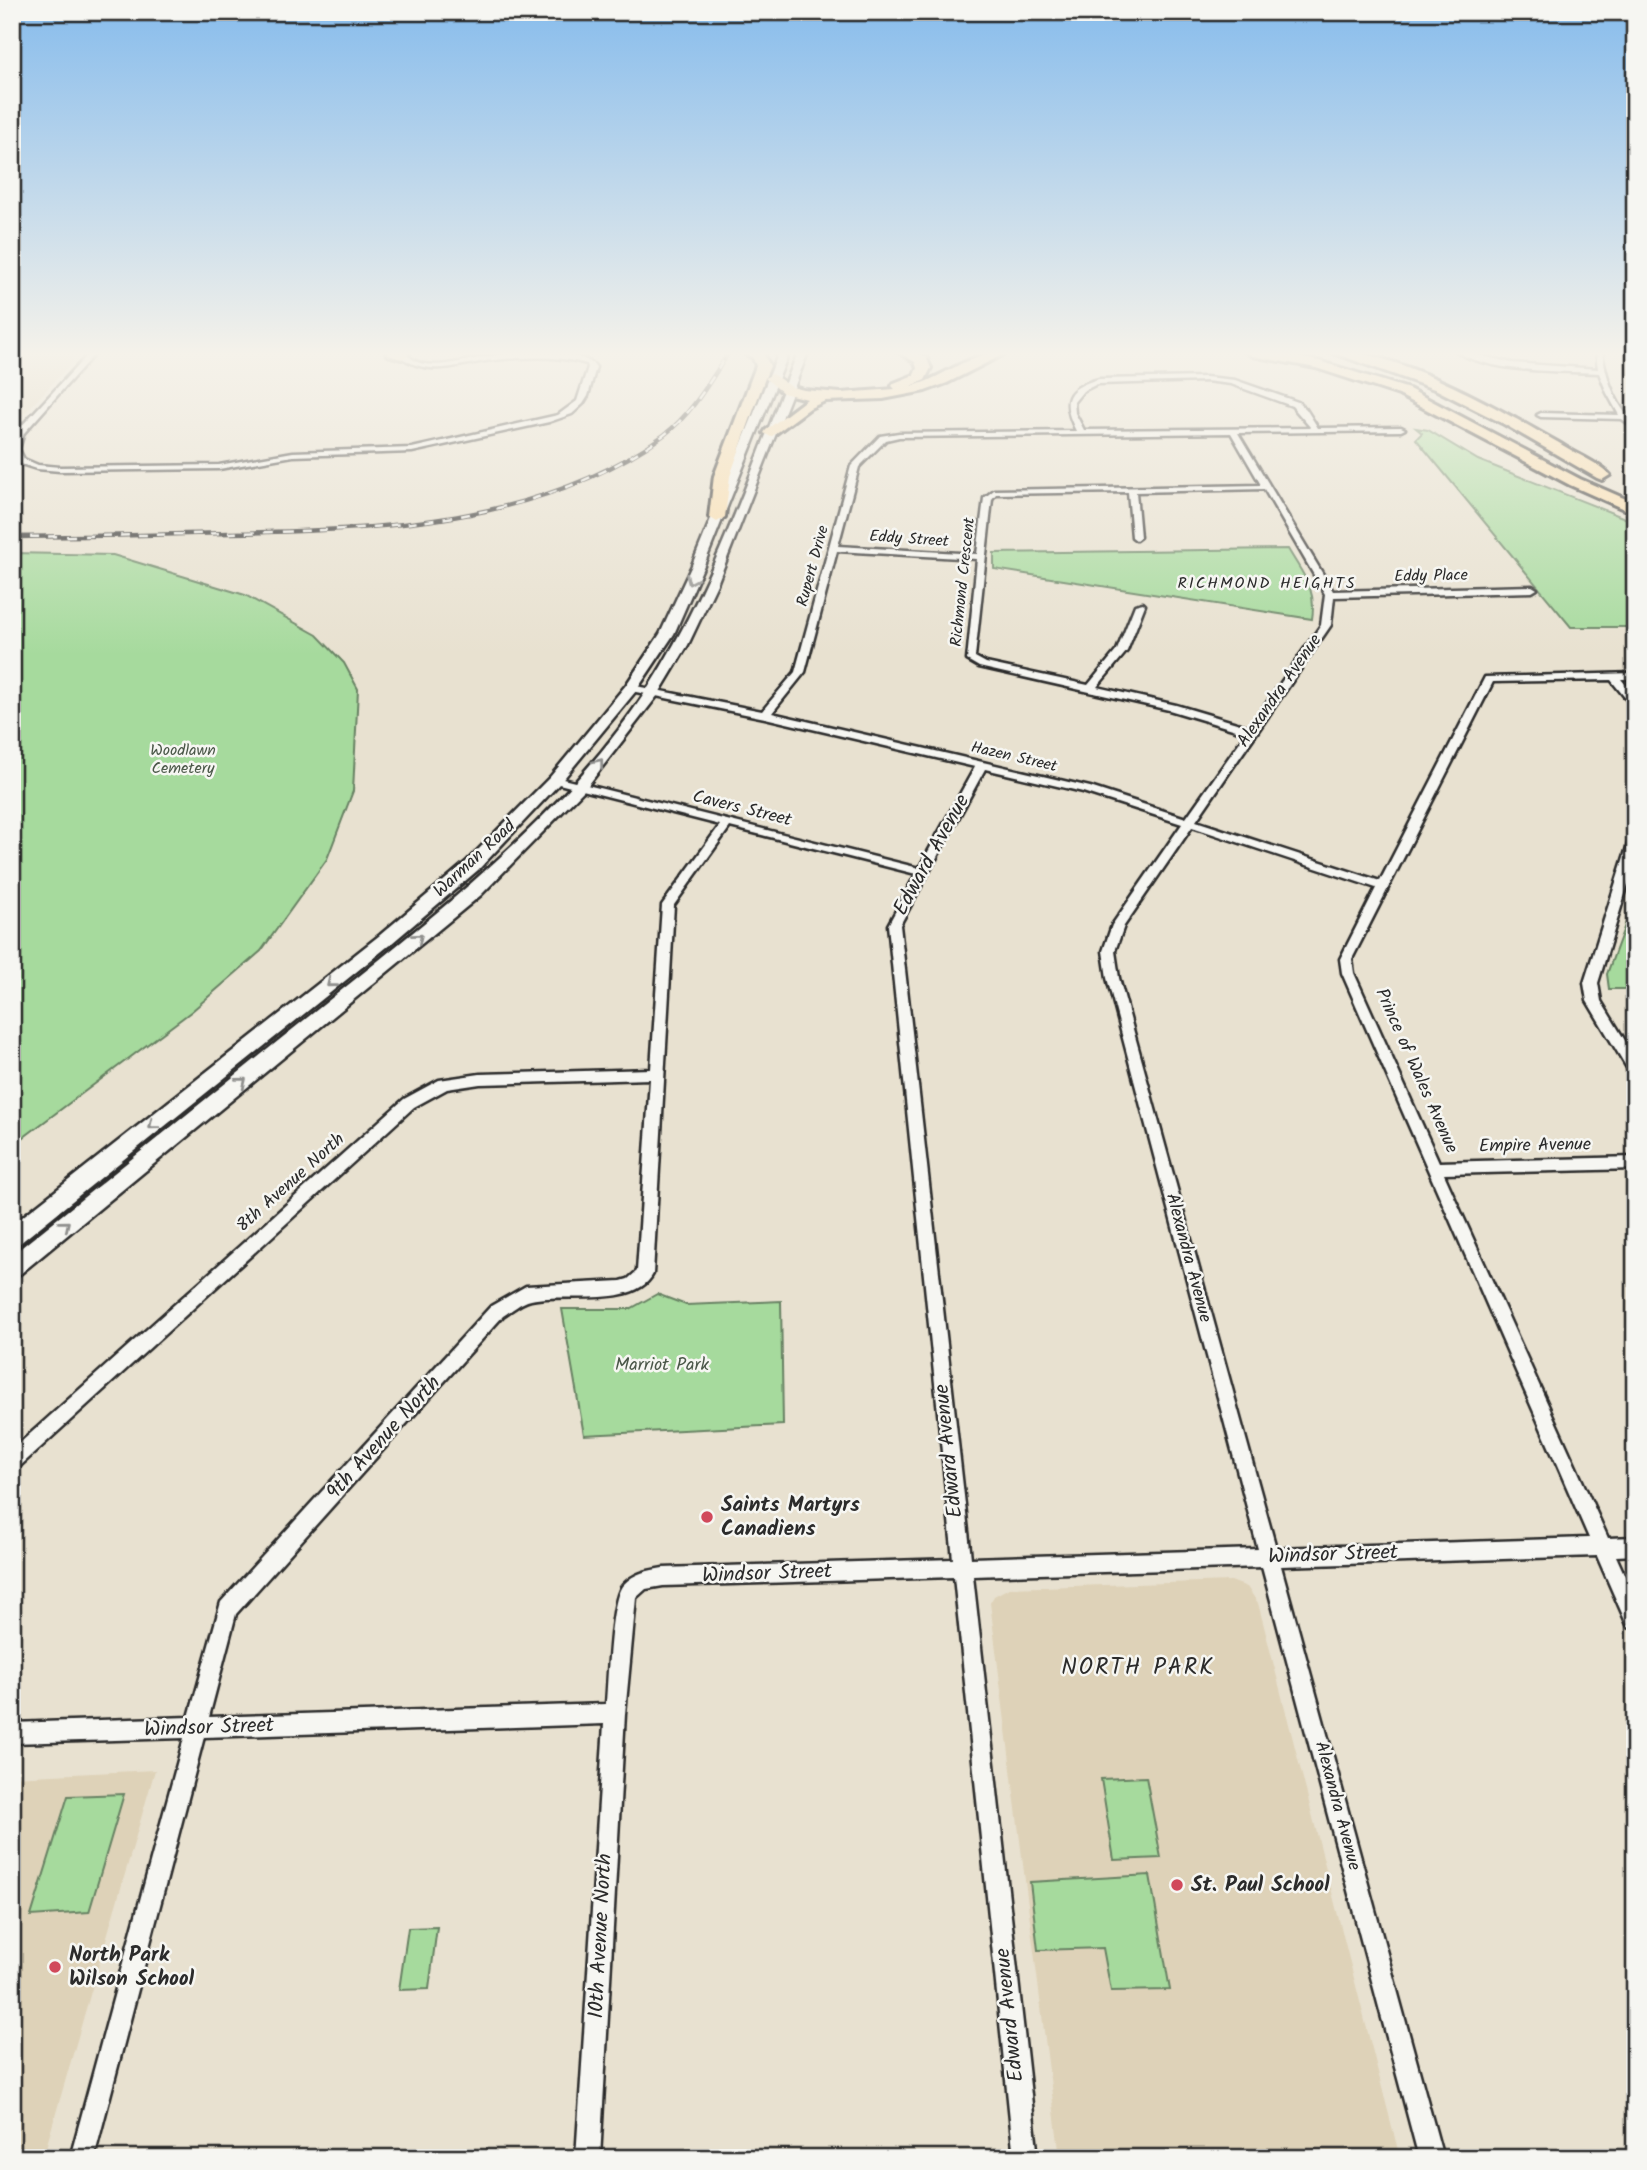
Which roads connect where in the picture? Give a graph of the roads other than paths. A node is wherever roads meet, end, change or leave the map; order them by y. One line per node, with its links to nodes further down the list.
1 (17, 453): 2 (street)
2 (312, 453)
3 (731, 453): 14 (highway)
4 (741, 453): 14 (main road, Warman Road)
5 (763, 453): 25 (main road, Warman Road)
6 (868, 453): 16 (street, Rupert Drive)
7 (1246, 453): 11 (street)
8 (1520, 453): 13 (highway)
9 (1556, 453): 10 (highway)
10 (1564, 453)
11 (1265, 487): 12 (street, Richmond Crescent); 19 (street)
12 (1132, 489): 15 (street); 17 (street, Richmond Crescent)
13 (1635, 509)
14 (716, 516): 23 (main road, Warman Road, one-way to 23)
15 (1136, 537)
16 (835, 548): 17 (street, Eddy Street); 27 (street, Rupert Drive)
17 (981, 557): 24 (street, Richmond Crescent)
18 (1532, 589): 19 (street, Eddy Place)
19 (1330, 594): 28 (street, Alexandra Avenue)
20 (1140, 605): 24 (street)
21 (1613, 676): 22 (street, Prince of Wales Avenue); 26 (street); 36 (street, Prince of Wales Avenue)
22 (1635, 676)
23 (631, 688): 25 (street, Hazen Street); 30 (main road, Warman Road)
24 (1090, 689): 28 (street, Richmond Crescent)
25 (653, 692): 27 (street, Hazen Street); 31 (main road, Warman Road, one-way to 25)
26 (1635, 703)
27 (765, 715): 29 (street, Hazen Street)
28 (1251, 731): 32 (street, Alexandra Avenue)
29 (981, 766): 32 (street, Hazen Street); 35 (street, Edward Avenue)
30 (555, 780): 31 (street, Cavers Street); 41 (main road, Warman Road, one-way to 41)
31 (581, 785): 33 (street, Cavers Street); 42 (main road, Warman Road, one-way to 31)
32 (1189, 821): 36 (street, Hazen Street); 46 (street, Alexandra Avenue)
33 (727, 823): 35 (street, Cavers Street); 38 (street, 9th Avenue North)
34 (1635, 842): 37 (street)
35 (921, 872): 47 (street, Edward Avenue)
36 (1383, 886): 40 (street, Prince of Wales Avenue)
37 (1635, 1069)
38 (656, 1074): 43 (street, 8th Avenue North); 50 (street, 9th Avenue North)
39 (1635, 1163): 40 (street, Empire Avenue)
40 (1437, 1168): 45 (street, Prince of Wales Avenue)
41 (12, 1237)
42 (12, 1268)
43 (12, 1462)
44 (1635, 1546): 45 (street, Windsor Street)
45 (1603, 1547): 46 (street, Windsor Street); 48 (street, Prince of Wales Avenue)
46 (1270, 1557): 47 (street, Windsor Street); 55 (street, Alexandra Avenue)
47 (962, 1568): 49 (street, Windsor Street); 54 (street, Edward Avenue)
48 (1635, 1620)
49 (615, 1714): 50 (street, Windsor Street); 53 (street, 10th Avenue North)
50 (196, 1728): 51 (street, Windsor Street); 52 (street, 9th Avenue North)
51 (12, 1733)
52 (82, 2158)
53 (588, 2158)
54 (1026, 2158)
55 (1431, 2158)

